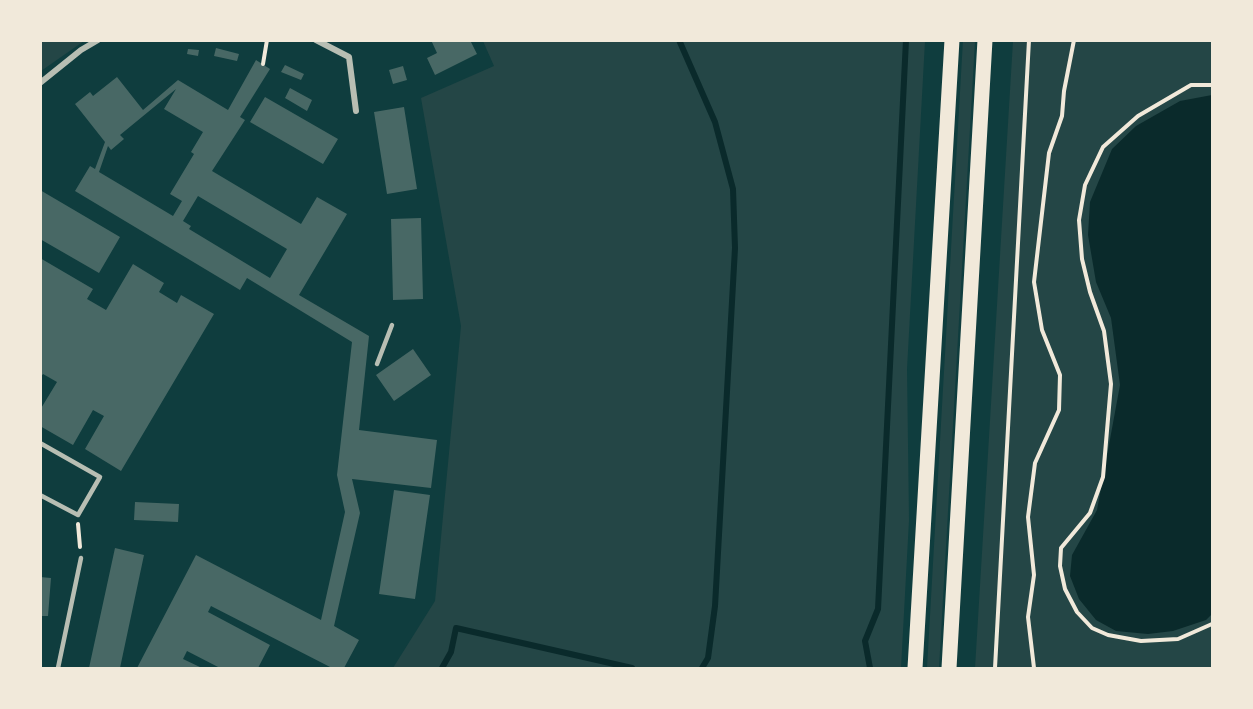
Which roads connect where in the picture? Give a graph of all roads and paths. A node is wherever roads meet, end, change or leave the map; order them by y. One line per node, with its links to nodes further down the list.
1 (98, 40): 10 (street)
2 (267, 40): 9 (path)
3 (316, 40): 8 (street)
4 (952, 40): 21 (main road)
5 (985, 40): 22 (main road)
6 (1029, 40): 23 (path)
7 (1074, 40): 24 (path)
8 (331, 43): 12 (street)
9 (263, 64)
10 (40, 83)
11 (1212, 85): 19 (path)
12 (356, 111)
13 (392, 326): 14 (lane)
14 (377, 364)
15 (40, 443): 17 (lane)
16 (40, 495): 17 (lane)
17 (78, 514): 18 (path)
18 (81, 558): 20 (lane)
19 (1212, 624)
20 (58, 669)
21 (915, 669)
22 (949, 669)
23 (995, 669)
24 (1034, 669)

